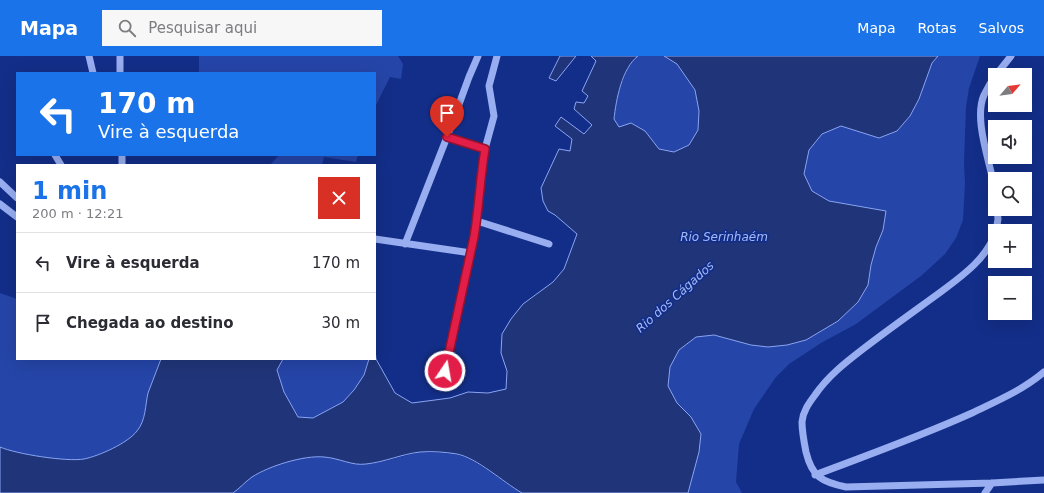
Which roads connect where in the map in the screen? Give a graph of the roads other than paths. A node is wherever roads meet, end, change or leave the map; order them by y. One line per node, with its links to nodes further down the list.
1 (89, 56): 7 (street)
2 (120, 56): 8 (street)
3 (478, 56): 10 (street)
4 (497, 56): 11 (street)
5 (1011, 56): 6 (street)
6 (1002, 68)
7 (93, 72)
8 (120, 72)
9 (988, 88): 12 (street)
10 (447, 137): 11 (street); 19 (street)
11 (485, 149): 17 (street)
12 (991, 172)
13 (0, 182): 14 (street)
14 (16, 197)
15 (0, 204): 16 (street)
16 (16, 216)
17 (477, 221): 20 (street); 22 (street)
18 (376, 239): 19 (street)
19 (405, 244): 22 (street)
20 (549, 244)
21 (988, 247): 25 (street)
22 (471, 253): 23 (street)
23 (445, 371)
24 (1044, 372): 25 (street)
25 (815, 474): 27 (street)
26 (1044, 480): 27 (street)
27 (992, 483): 28 (street)
28 (985, 493)

